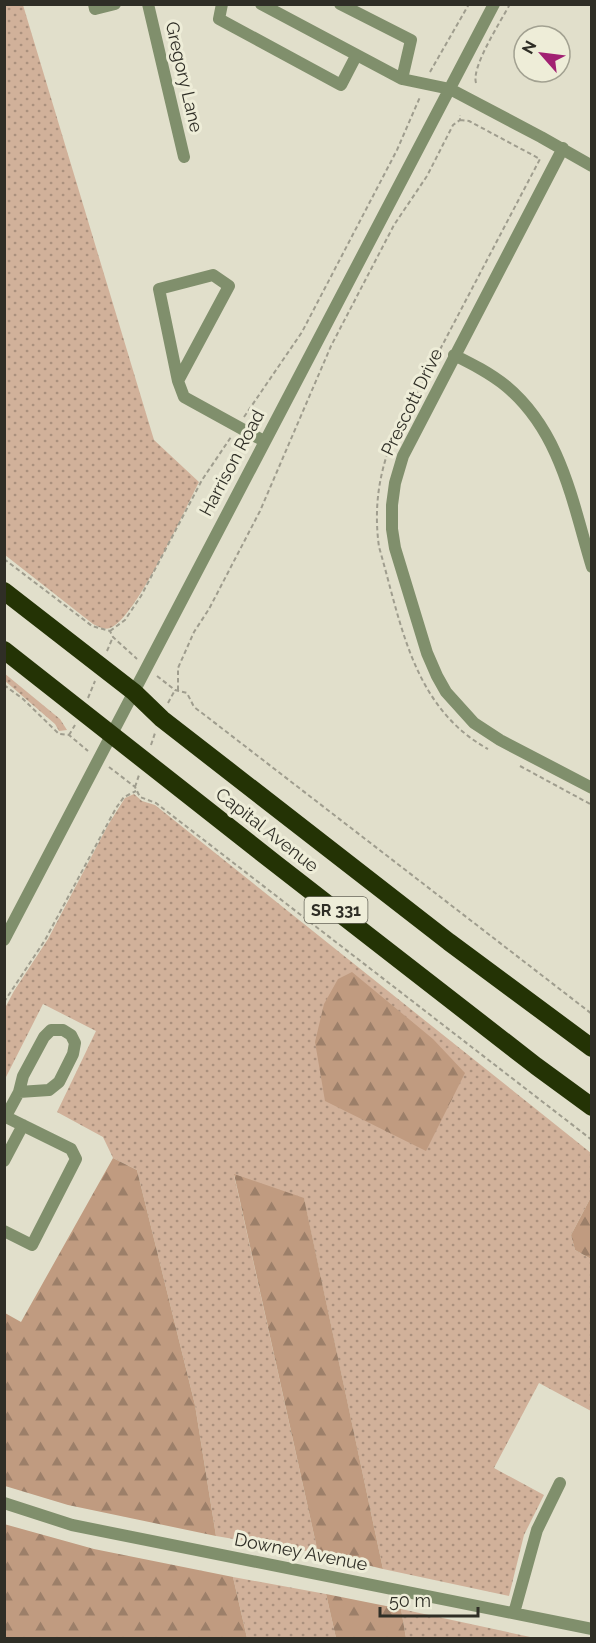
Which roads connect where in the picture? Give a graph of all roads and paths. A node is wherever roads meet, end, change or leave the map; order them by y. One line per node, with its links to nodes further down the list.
1 (115, 4): 9 (street)
2 (148, 4): 16 (street, Gregory Lane)
3 (222, 4): 10 (street)
4 (261, 4): 10 (street)
5 (340, 4): 11 (street)
6 (470, 4): 13 (path)
7 (494, 4): 14 (street, Harrison Road)
8 (510, 4): 12 (path)
9 (95, 7)
10 (357, 56): 11 (street)
11 (402, 79): 13 (street)
12 (476, 83)
13 (425, 84): 14 (street); 20 (path)
14 (450, 89): 15 (street); 21 (street, Harrison Road)
15 (562, 148): 17 (street); 18 (street, Prescott Drive)
16 (184, 157)
17 (591, 165)
18 (454, 355): 23 (street); 37 (street, Prescott Drive)
19 (178, 381): 19 (street); 20 (street)
20 (238, 427): 21 (street); 25 (path)
21 (264, 441): 30 (street, Harrison Road)
22 (4, 559): 25 (path)
23 (591, 567)
24 (4, 591): 27 (highway, Capital Avenue / SR 331)
25 (110, 631): 27 (path)
26 (4, 650): 31 (highway, Capital Avenue / SR 331)
27 (101, 667): 30 (highway, Capital Avenue / SR 331); 31 (path)
28 (4, 685): 31 (path)
29 (178, 690): 32 (path); 34 (path); 42 (path)
30 (134, 692): 32 (highway, Capital Avenue / SR 331); 33 (street, Harrison Road)
31 (81, 712): 33 (highway, Capital Avenue / SR 331)
32 (162, 718): 35 (path); 43 (highway, Capital Avenue / SR 331)
33 (111, 735): 35 (highway, Capital Avenue / SR 331); 40 (street, Harrison Road)
34 (489, 749)
35 (144, 761): 38 (path); 45 (highway, Capital Avenue / SR 331)
36 (518, 765): 39 (path)
37 (591, 788)
38 (136, 791): 41 (path); 48 (path)
39 (591, 805)
40 (4, 940)
41 (4, 1002)
42 (591, 1014)
43 (591, 1048)
44 (19, 1092): 44 (street); 46 (street)
45 (591, 1107)
46 (5, 1116): 47 (street)
47 (23, 1125): 49 (street); 50 (street)
48 (591, 1140)
49 (4, 1161)
50 (4, 1231)
51 (560, 1483): 53 (street)
52 (4, 1503): 53 (street, Downey Avenue)
53 (514, 1613): 54 (street, Downey Avenue)
54 (591, 1629)

